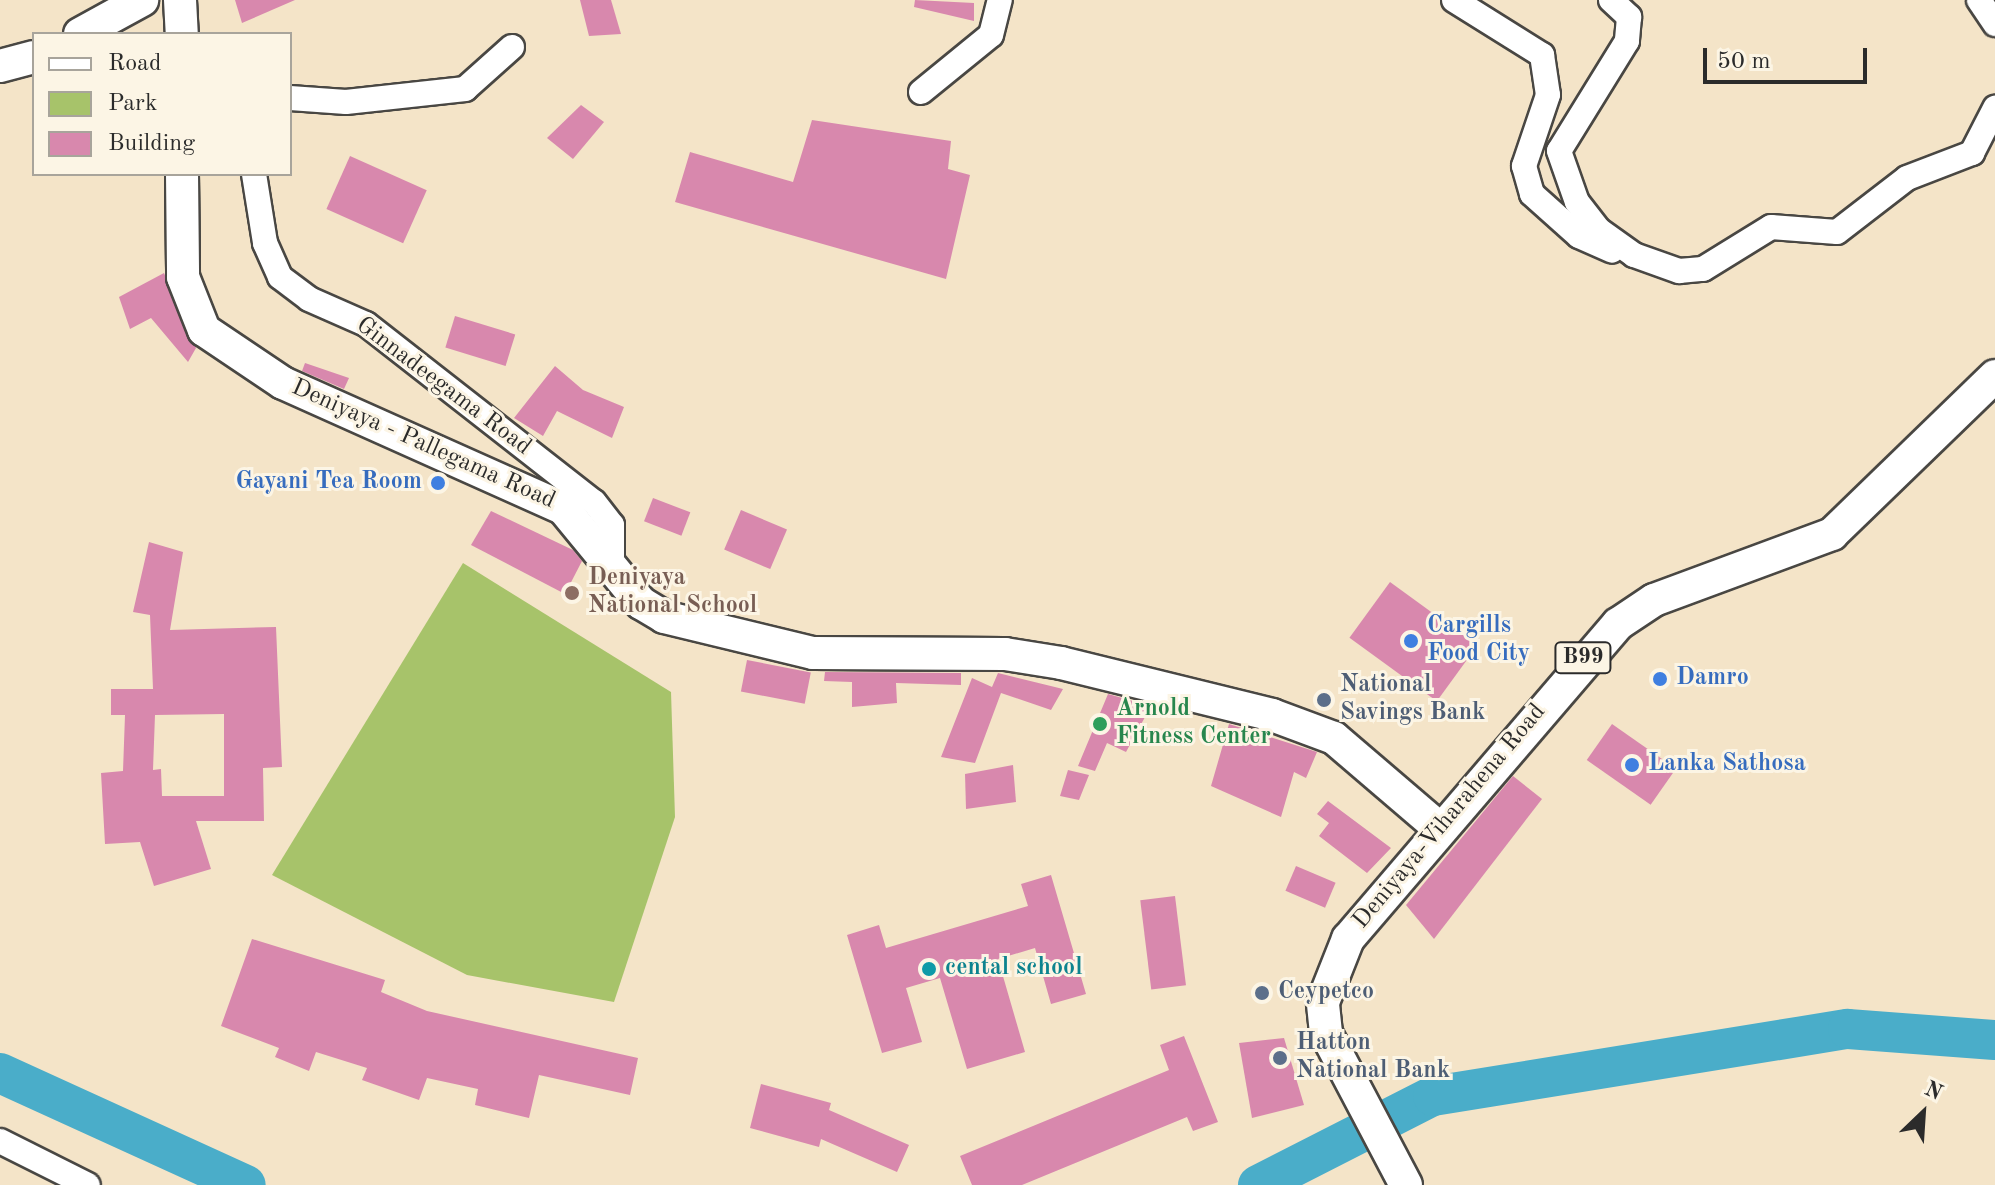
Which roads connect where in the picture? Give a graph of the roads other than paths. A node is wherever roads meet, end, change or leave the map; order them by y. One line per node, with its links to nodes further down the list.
1 (142, 0): 8 (main road)
2 (180, 0): 9 (main road)
3 (1000, 0): 13 (street)
4 (1454, 0): 18 (street)
5 (1611, 0): 18 (street)
6 (1979, 0): 7 (street)
7 (1995, 24)
8 (84, 32)
9 (182, 32)
10 (512, 47): 14 (street)
11 (32, 58): 12 (main road)
12 (0, 66)
13 (921, 92)
14 (292, 98)
15 (1995, 108): 18 (street)
16 (182, 176): 20 (main road, Deniyaya - Pallegama Road)
17 (254, 176): 20 (street, Ginnadeegama Road)
18 (1634, 255)
19 (1991, 388): 21 (main road, Deniyaya-Viharahena Road / B99)
20 (612, 562): 21 (main road, Deniyaya - Pallegama Road)
21 (1439, 828): 23 (main road, Deniyaya-Viharahena Road / B99)
22 (0, 1141): 24 (street)
23 (1402, 1178)
24 (88, 1185)

